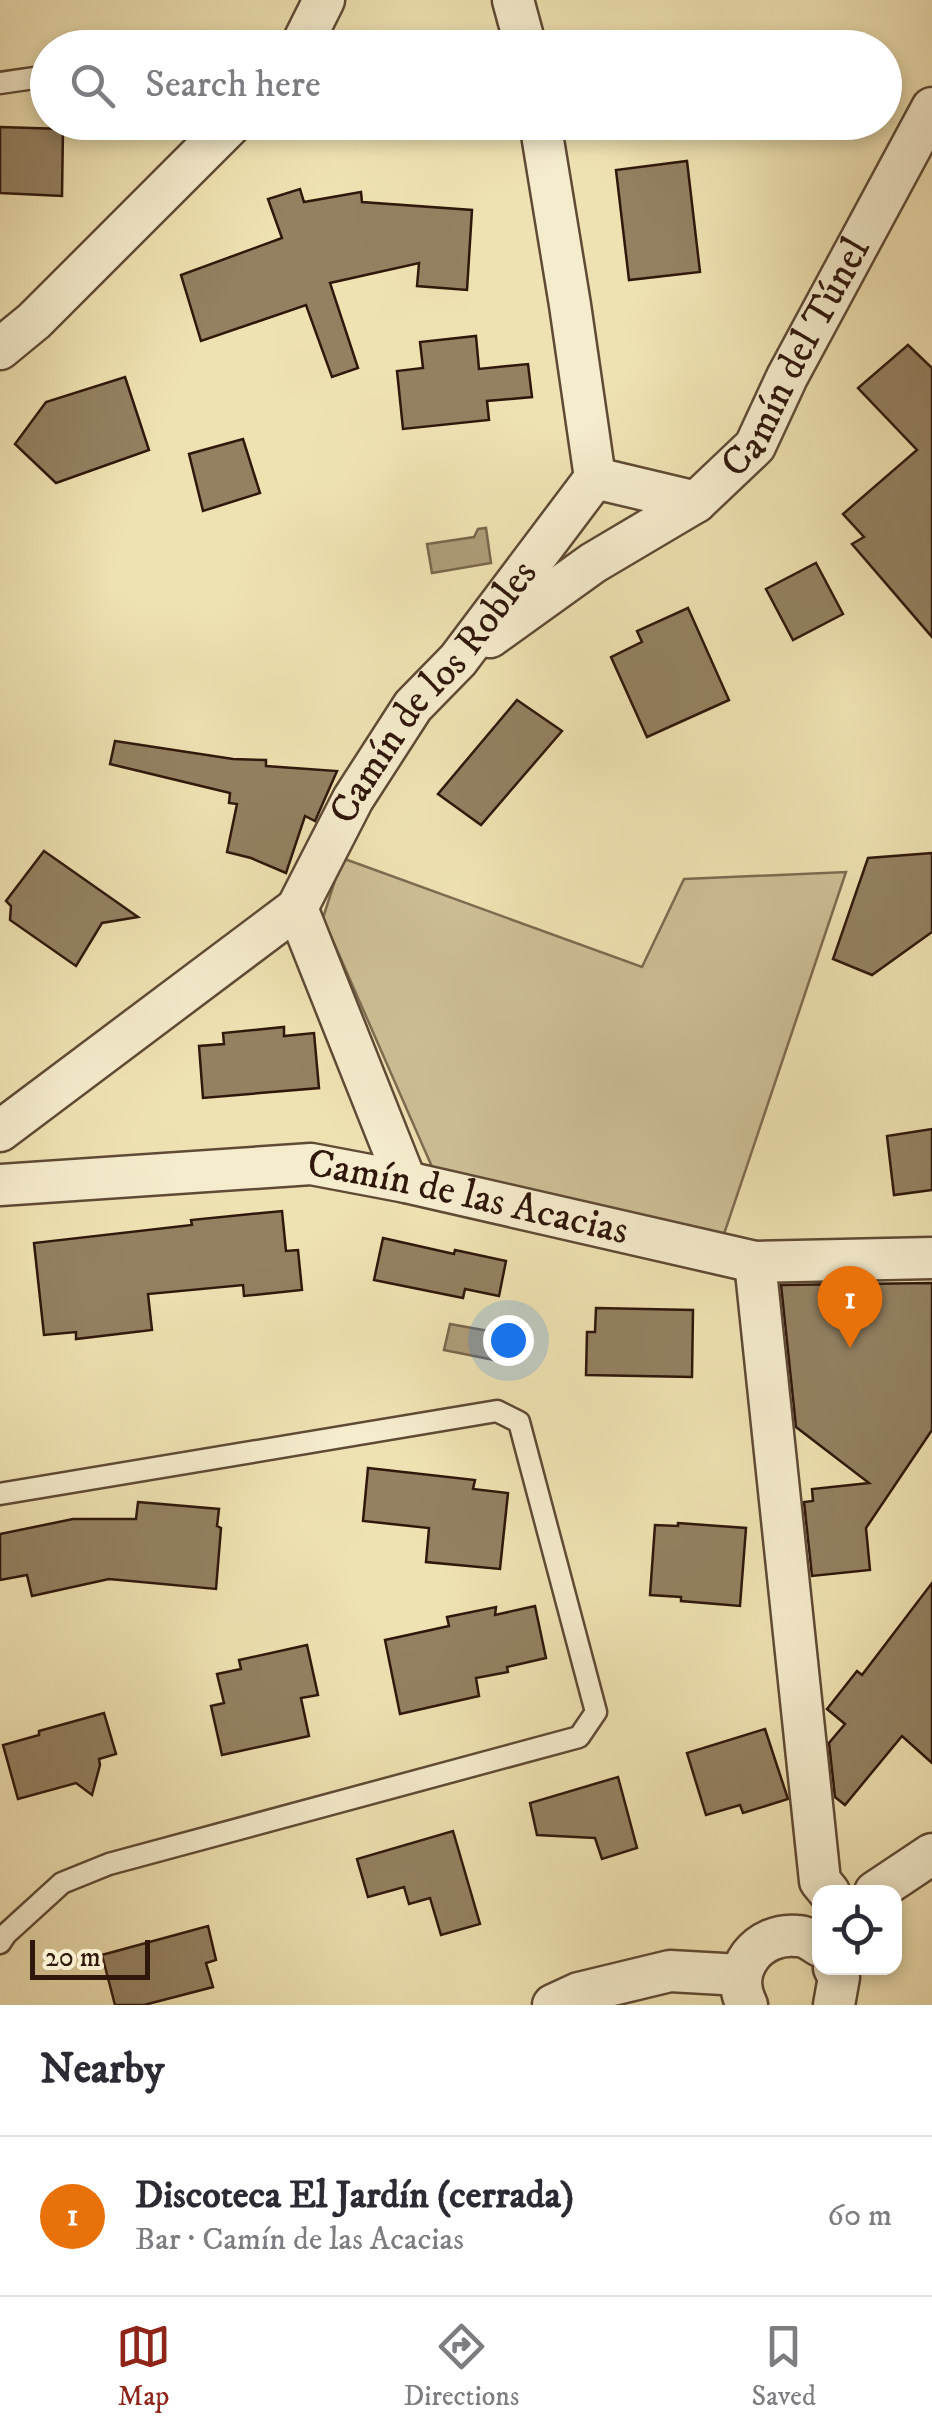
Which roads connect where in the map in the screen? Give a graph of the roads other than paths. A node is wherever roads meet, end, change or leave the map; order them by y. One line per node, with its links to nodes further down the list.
1 (324, 0): 3 (street)
2 (513, 0): 4 (street)
3 (309, 30)
4 (521, 30)
5 (30, 79): 6 (lane)
6 (0, 83)
7 (932, 108): 12 (street, Camín del Túnel)
8 (215, 140): 10 (street)
9 (543, 140): 11 (street)
10 (0, 349)
11 (595, 478): 12 (street, Camín del Túnel); 13 (street, Camín de los Robles)
12 (696, 502): 13 (street)
13 (458, 660): 14 (street, Camín de los Robles)
14 (297, 908): 15 (street, Camín de los Robles); 16 (street)
15 (0, 1132)
16 (406, 1182): 17 (street, Camín de las Acacias); 19 (street, Camín de las Acacias)
17 (0, 1185)
18 (932, 1258): 19 (street, Camín de las Acacias)
19 (755, 1262): 22 (street)
20 (0, 1494): 24 (lane)
21 (932, 1854): 23 (street)
22 (822, 1885)
23 (886, 1885)
24 (2, 1938)
25 (812, 1942): 27 (street)
26 (838, 1975): 29 (street)
27 (744, 1990): 28 (street)
28 (553, 2005)
29 (834, 2005)

